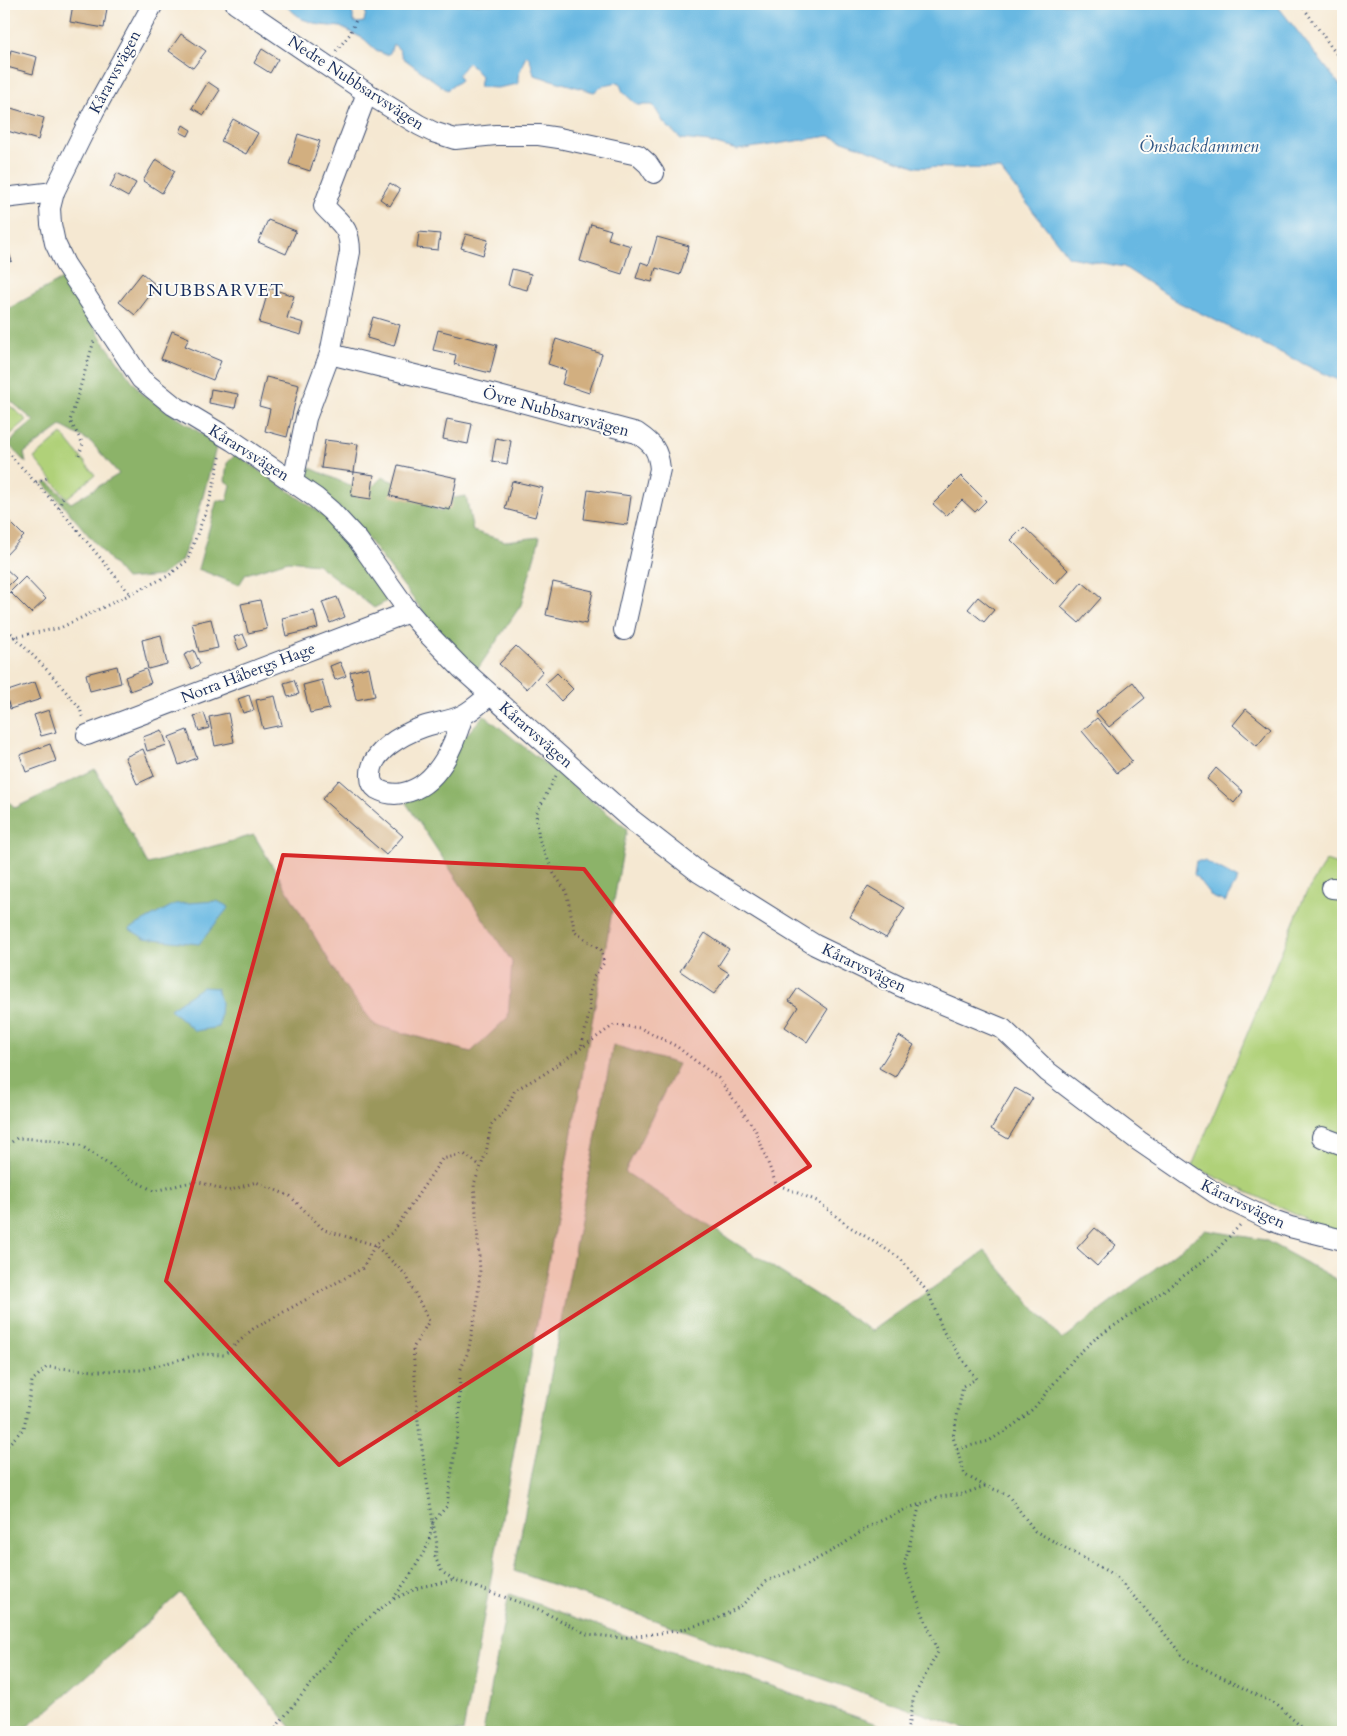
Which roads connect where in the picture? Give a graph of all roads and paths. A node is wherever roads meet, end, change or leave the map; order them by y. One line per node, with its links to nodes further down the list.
1 (153, 4): 9 (street, Kårarvsvägen)
2 (236, 4): 7 (street, Nedre Nubbsarvsvägen)
3 (1301, 4): 6 (path)
4 (356, 20): 5 (path)
5 (350, 34)
6 (1343, 62)
7 (367, 93): 8 (street, Nedre Nubbsarvsvägen); 12 (street)
8 (654, 173)
9 (54, 192): 10 (street); 11 (street, Kårarvsvägen)
10 (4, 198)
11 (101, 318): 13 (street, Kårarvsvägen); 15 (path)
12 (330, 354): 17 (street); 24 (street, Övre Nubbsarvsvägen)
13 (226, 437): 17 (street, Kårarvsvägen); 21 (path)
14 (4, 448): 18 (path)
15 (79, 455)
16 (50, 477): 18 (path)
17 (294, 481): 22 (street, Kårarvsvägen)
18 (36, 482): 20 (path)
19 (64, 494): 20 (path)
20 (59, 508): 21 (path)
21 (130, 594): 25 (path)
22 (409, 612): 27 (street, Kårarvsvägen); 29 (street, Norra Håbergs Hage)
23 (4, 626): 25 (path)
24 (624, 630)
25 (14, 637): 26 (path); 29 (path)
26 (4, 641)
27 (490, 695): 28 (street); 30 (street, Kårarvsvägen)
28 (463, 715): 28 (street)
29 (87, 735)
30 (565, 760): 31 (path); 36 (street, Kårarvsvägen)
31 (581, 1048): 35 (path); 40 (path)
32 (1322, 1137): 33 (street)
33 (1343, 1145)
34 (4, 1148): 38 (path)
35 (481, 1166): 38 (path); 43 (path)
36 (1253, 1211): 37 (street, Kårarvsvägen); 40 (path)
37 (1343, 1240)
38 (375, 1245): 39 (path); 43 (path)
39 (4, 1448)
40 (957, 1449): 41 (path)
41 (985, 1486): 42 (path); 48 (path)
42 (920, 1504): 44 (path); 47 (path)
43 (433, 1522): 44 (path); 45 (path)
44 (455, 1580): 45 (path)
45 (393, 1599): 46 (path)
46 (272, 1732)
47 (907, 1732)
48 (1307, 1732)

